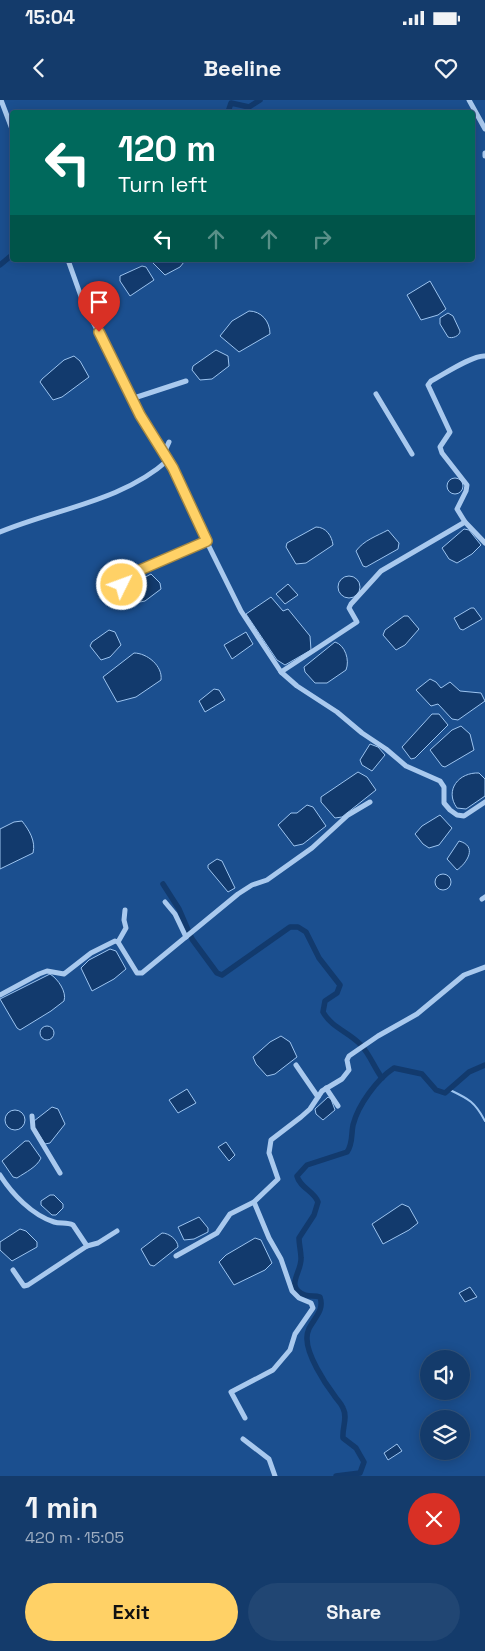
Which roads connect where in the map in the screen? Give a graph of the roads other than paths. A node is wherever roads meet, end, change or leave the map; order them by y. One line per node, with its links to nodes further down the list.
1 (1, 100): 3 (street)
2 (475, 111): 4 (street)
3 (10, 124)
4 (485, 129)
5 (69, 262): 9 (street)
6 (485, 356): 14 (street)
7 (186, 381): 9 (street)
8 (376, 394): 12 (street)
9 (132, 399): 11 (street)
10 (169, 442): 11 (street)
11 (164, 453): 13 (street)
12 (412, 454)
13 (168, 460): 15 (street); 16 (street)
14 (465, 522): 17 (street); 19 (street)
15 (0, 532)
16 (207, 541): 18 (street); 19 (street)
17 (485, 543)
18 (121, 592)
19 (281, 672): 21 (street)
20 (370, 802): 24 (street)
21 (485, 802)
22 (165, 902): 24 (street)
23 (125, 910): 25 (street)
24 (186, 936): 25 (street)
25 (118, 942): 27 (street)
26 (485, 967): 29 (street)
27 (0, 995)
28 (296, 1065): 30 (street)
29 (326, 1088): 30 (street); 31 (street)
30 (318, 1097): 35 (street)
31 (338, 1106)
32 (32, 1116): 33 (street)
33 (60, 1173)
34 (0, 1175): 37 (street)
35 (254, 1202): 38 (street); 40 (street)
36 (116, 1231): 37 (street)
37 (87, 1246): 39 (street)
38 (176, 1256)
39 (13, 1270)
40 (245, 1418)
41 (243, 1439): 42 (street)
42 (275, 1476)

